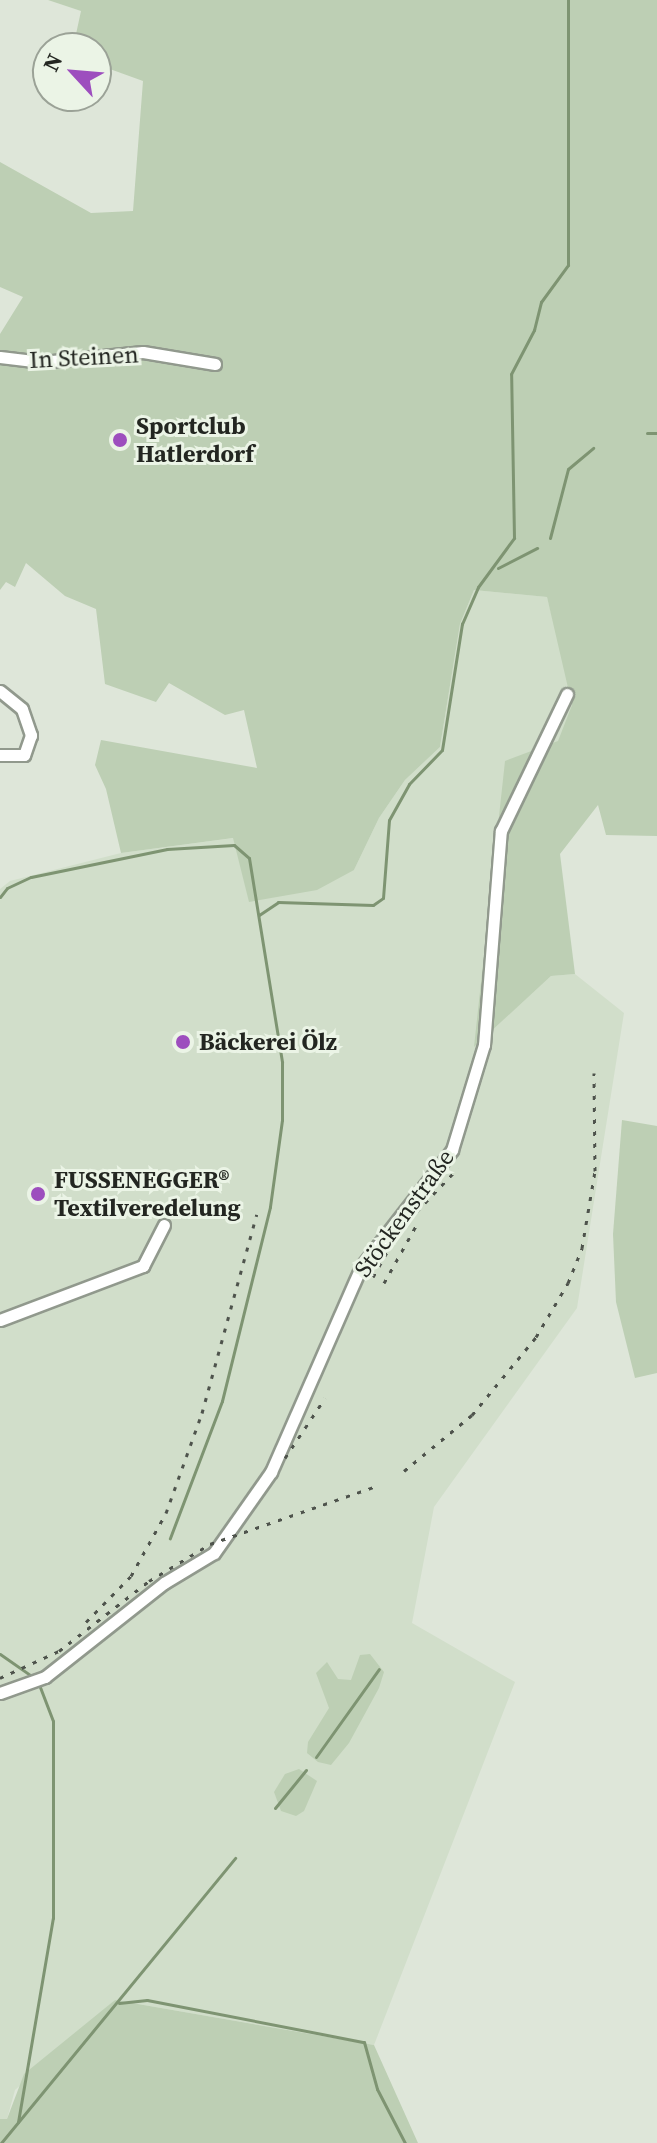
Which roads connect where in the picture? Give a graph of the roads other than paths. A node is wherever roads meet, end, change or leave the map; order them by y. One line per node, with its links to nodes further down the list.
1 (0, 357): 2 (street, In Steinen)
2 (215, 364)
3 (0, 691): 5 (street)
4 (567, 694): 8 (street, Stöckenstraße)
5 (0, 755)
6 (164, 1225): 7 (street)
7 (0, 1320)
8 (0, 1693)

